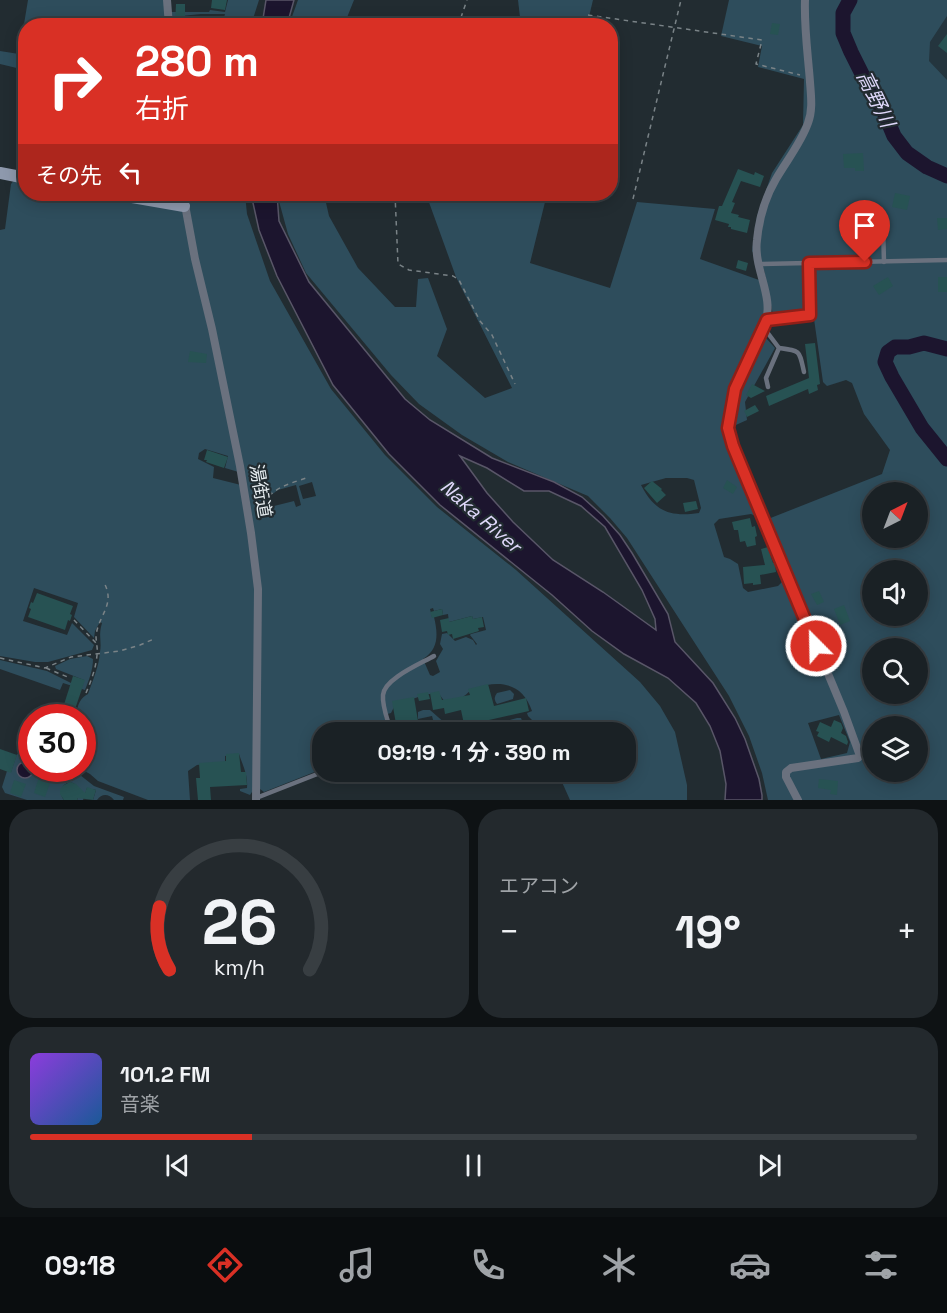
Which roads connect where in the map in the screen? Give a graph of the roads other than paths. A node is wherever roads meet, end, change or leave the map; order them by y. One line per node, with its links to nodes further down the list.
1 (167, 0): 3 (street)
2 (805, 0): 11 (street)
3 (168, 18)
4 (0, 173): 5 (street)
5 (18, 176)
6 (184, 201): 19 (street, 湯街道)
7 (883, 227): 9 (lane)
8 (947, 260): 9 (lane)
9 (884, 262): 10 (lane)
10 (809, 263): 11 (lane); 12 (lane)
11 (759, 264): 12 (street)
12 (766, 324): 13 (lane); 20 (street)
13 (779, 348): 14 (lane); 15 (lane)
14 (804, 372)
15 (768, 387)
16 (434, 656): 17 (lane)
17 (388, 722)
18 (312, 776): 19 (lane)
19 (256, 799)
20 (798, 800)

